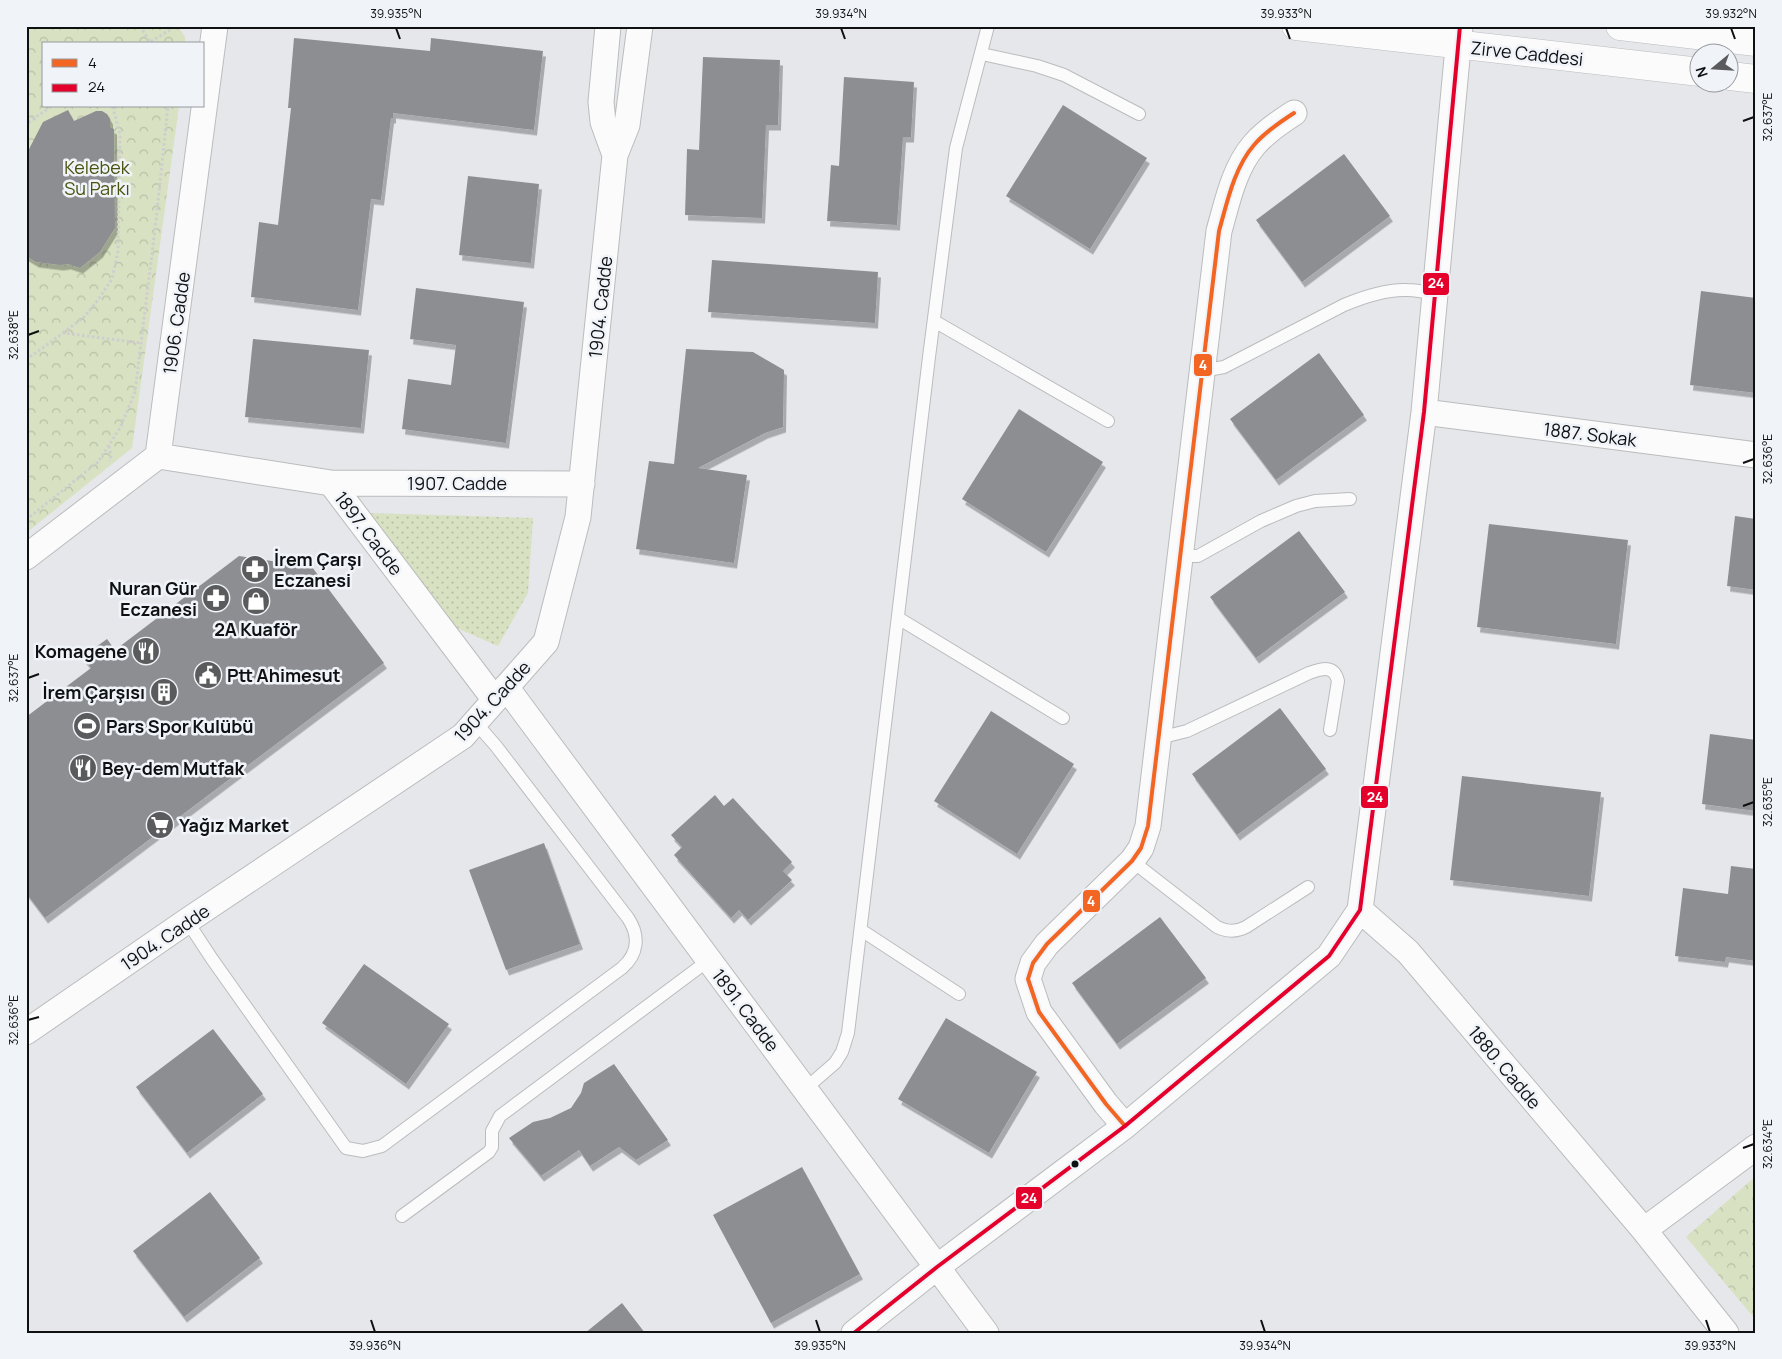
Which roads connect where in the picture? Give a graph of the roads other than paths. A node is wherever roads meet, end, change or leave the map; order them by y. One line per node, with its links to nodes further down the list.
1 (215, 26): 13 (street, 1906. Cadde)
2 (608, 26): 17 (street, 1904. Cadde)
3 (640, 26): 17 (street, 1904. Cadde)
4 (988, 26): 9 (lane)
5 (1296, 26): 7 (main road, Zirve Caddesi)
6 (1620, 26): 8 (main road)
7 (1459, 36): 10 (main road, Zirve Caddesi); 18 (street)
8 (1756, 42)
9 (982, 54): 16 (lane); 19 (lane)
10 (1690, 71)
11 (1740, 77): 12 (main road)
12 (1756, 79)
13 (205, 101)
14 (204, 108): 24 (street, 1906. Cadde)
15 (1294, 113): 20 (street)
16 (1139, 114)
17 (615, 155): 26 (street, 1904. Cadde)
18 (1435, 294): 20 (lane); 21 (street)
19 (934, 321): 22 (lane); 30 (lane)
20 (1202, 369): 28 (street)
21 (1424, 412): 23 (street, 1887. Sokak); 38 (street)
22 (1108, 421)
23 (1756, 455)
24 (158, 456): 25 (street, 1897. Cadde); 29 (street)
25 (331, 482): 26 (street, 1907. Cadde); 31 (street, 1897. Cadde)
26 (582, 484): 31 (street, 1904. Cadde)
27 (1350, 499): 28 (lane)
28 (1180, 556): 35 (street)
29 (26, 557)
30 (898, 618): 32 (lane); 40 (lane)
31 (501, 693): 33 (street, 1904. Cadde); 41 (street, 1891. Cadde)
32 (1062, 718)
33 (475, 722): 39 (street, 1904. Cadde); 39 (lane)
34 (1330, 730): 35 (lane)
35 (1158, 736): 36 (street)
36 (1132, 861): 37 (lane); 45 (street)
37 (1308, 886)
38 (1360, 910): 45 (street); 48 (street, 1880. Cadde)
39 (187, 921): 43 (street, 1904. Cadde)
40 (861, 930): 42 (lane); 44 (lane)
41 (709, 960): 44 (street, 1891. Cadde); 47 (lane)
42 (959, 994)
43 (29, 1026)
44 (805, 1088): 49 (street, 1891. Cadde)
45 (1125, 1126): 49 (street)
46 (1756, 1147): 48 (street)
47 (402, 1216)
48 (1644, 1230): 52 (street, 1880. Cadde)
49 (937, 1267): 50 (street); 51 (street, 1891. Cadde)
50 (854, 1333)
51 (986, 1333)
52 (1726, 1333)

